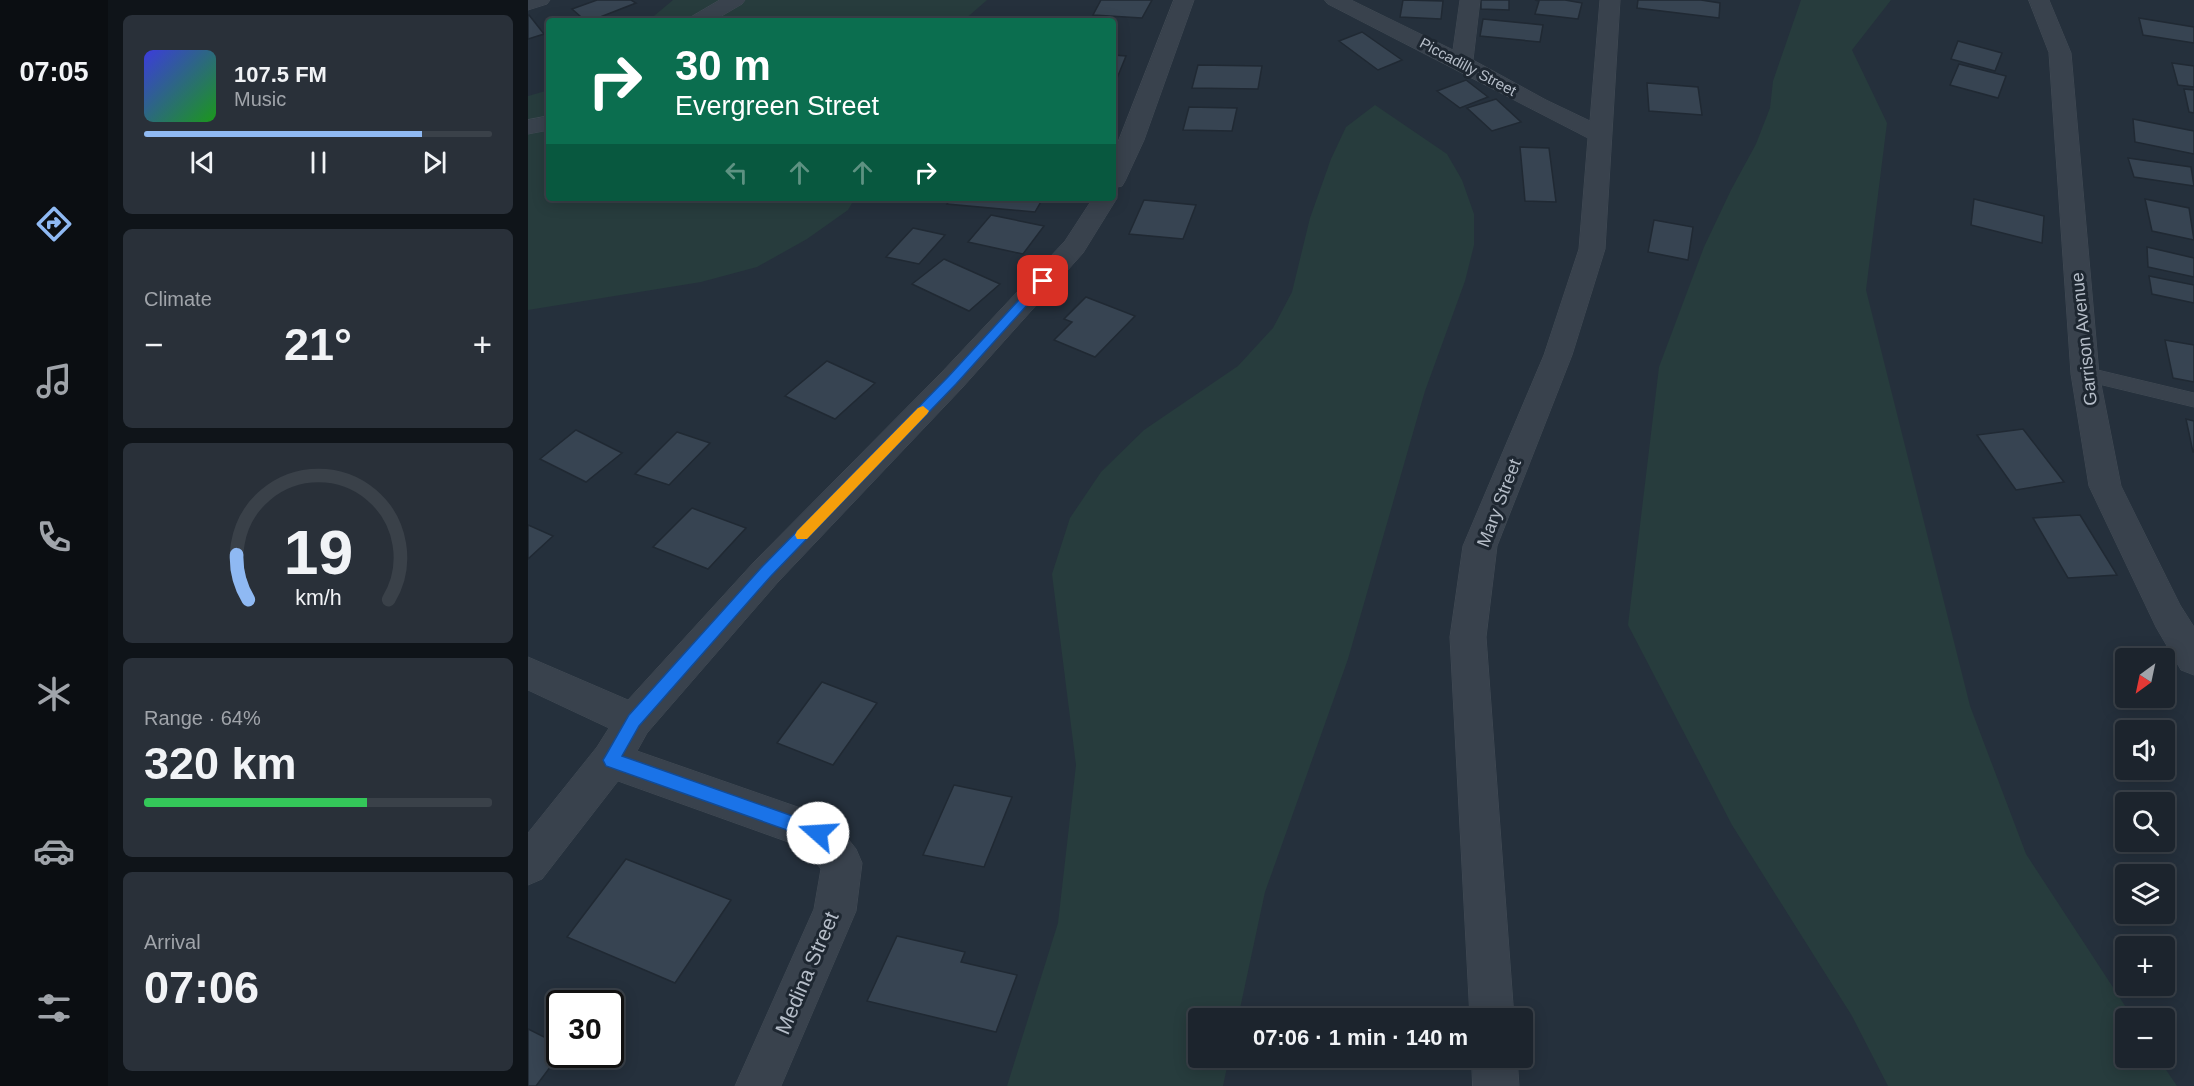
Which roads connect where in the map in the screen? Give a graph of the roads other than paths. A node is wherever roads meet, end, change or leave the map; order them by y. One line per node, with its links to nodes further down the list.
1 (540, 0): 8 (street)
2 (735, 0): 9 (street)
3 (1184, 0): 14 (street)
4 (1335, 0): 10 (street, Piccadilly Street)
5 (1470, 0): 10 (street)
6 (1610, 0): 13 (street, Mary Street)
7 (2039, 0): 16 (street, Garrison Avenue)
8 (528, 4)
9 (703, 18)
10 (1462, 63): 13 (street, Piccadilly Street)
11 (546, 124): 12 (street)
12 (528, 127)
13 (1601, 135): 23 (street, Mary Street)
14 (1116, 175)
15 (1103, 201): 20 (street)
16 (2085, 374): 17 (lane); 18 (street, Garrison Avenue)
17 (2194, 400)
18 (2194, 659)
19 (528, 674): 20 (street)
20 (634, 720): 21 (street)
21 (611, 760): 22 (street); 25 (street, Medina Street)
22 (528, 865)
23 (1491, 1008)
24 (1496, 1068): 26 (street)
25 (758, 1086)
26 (1497, 1086)

